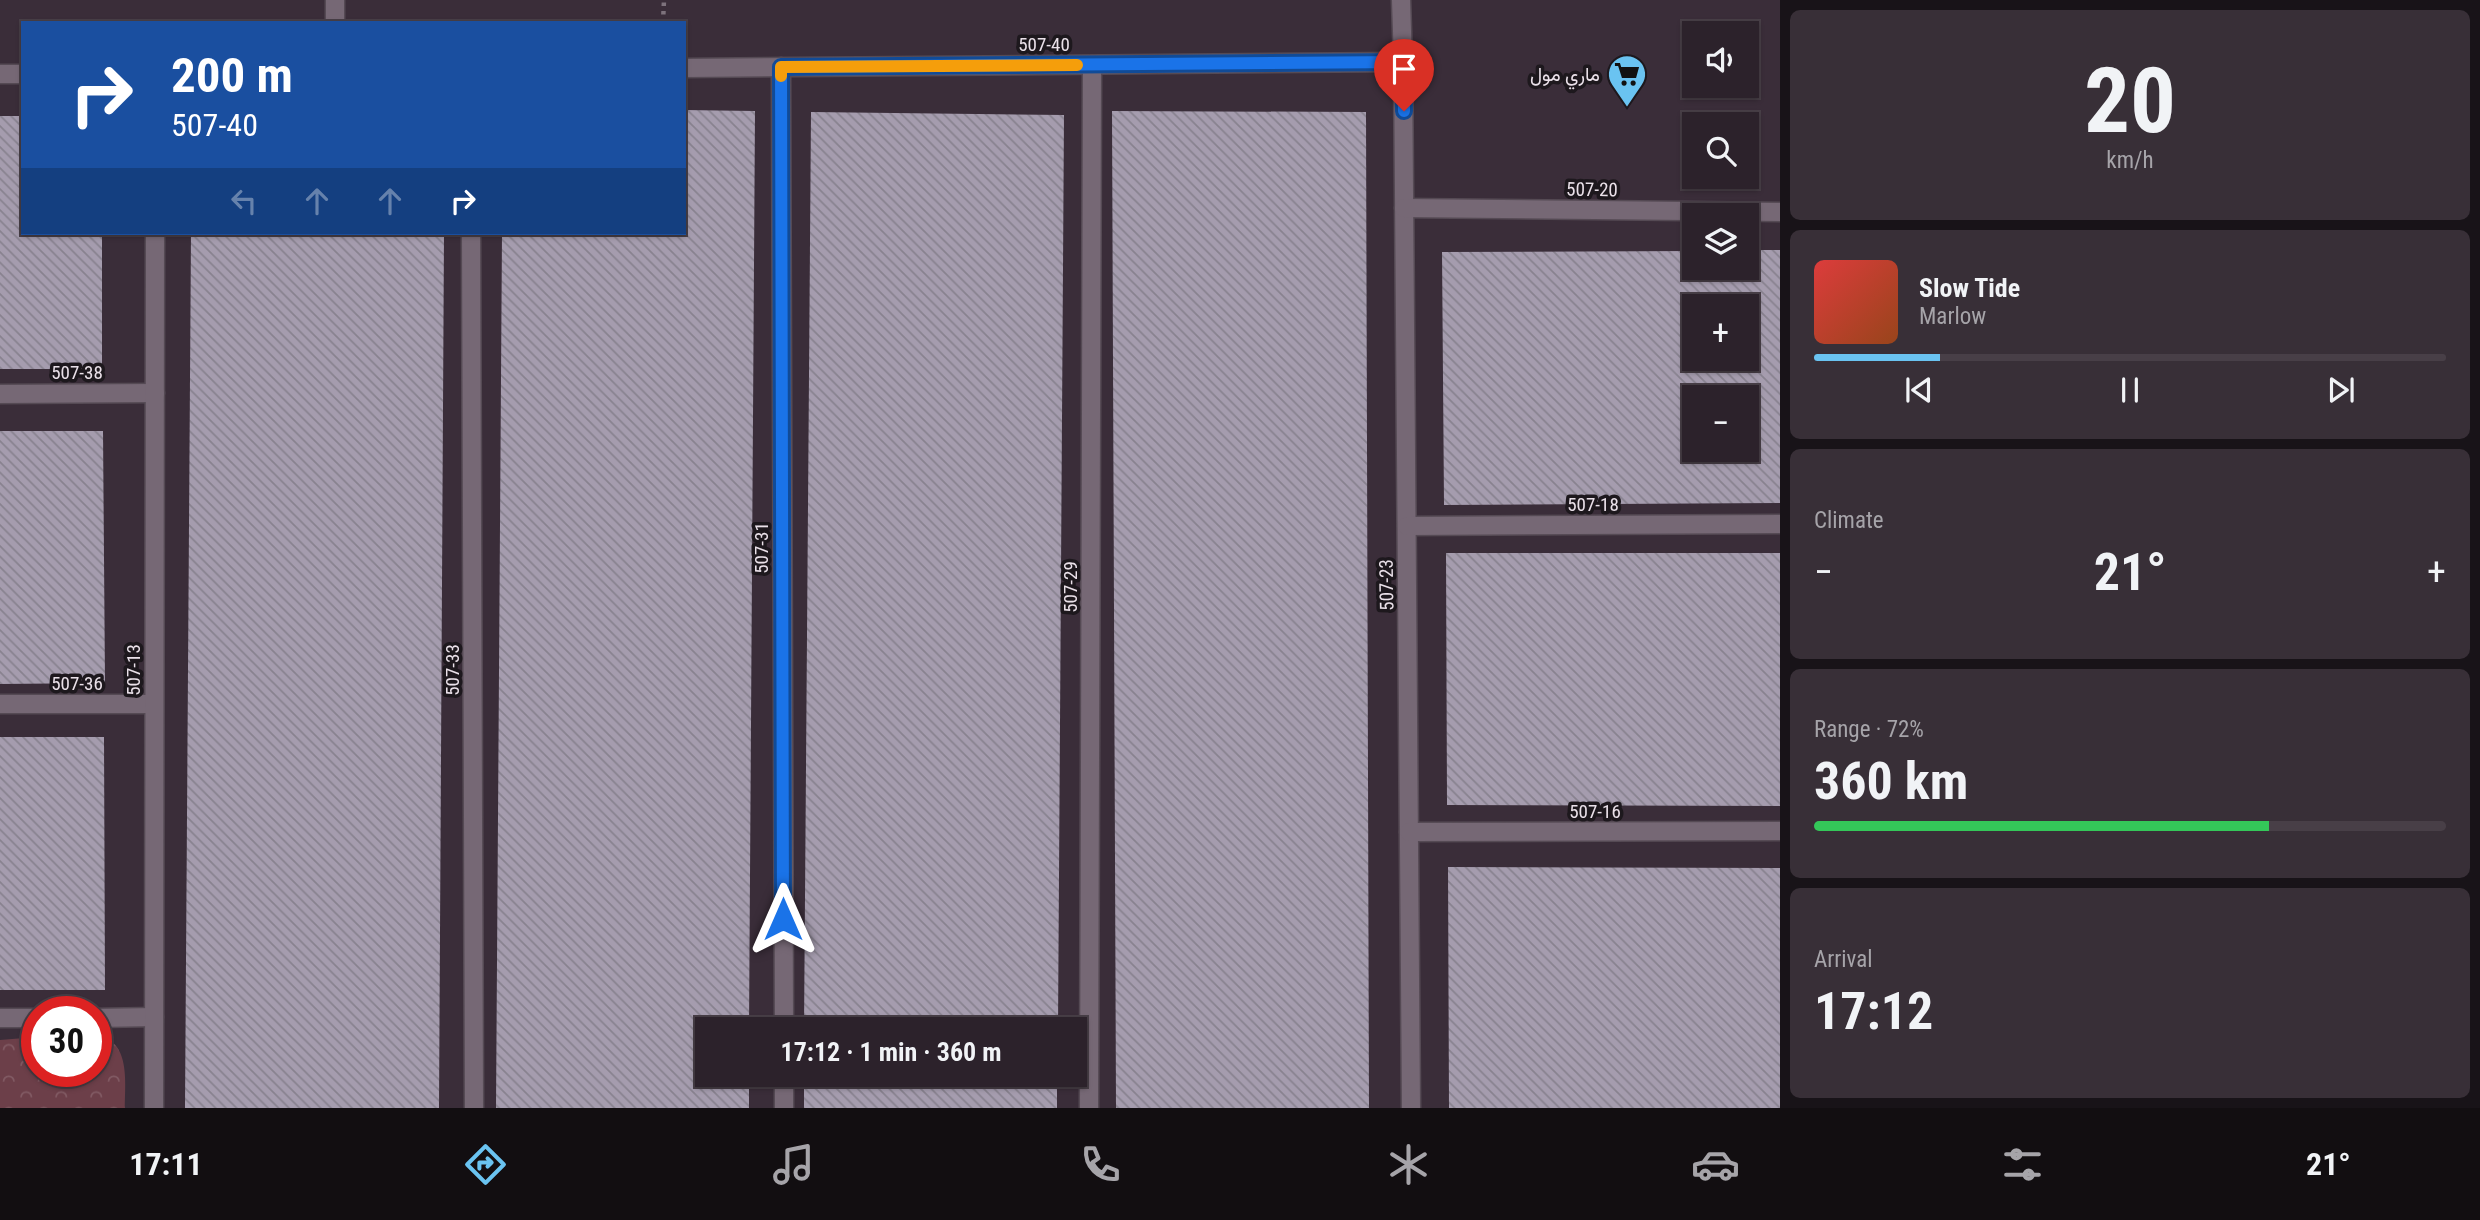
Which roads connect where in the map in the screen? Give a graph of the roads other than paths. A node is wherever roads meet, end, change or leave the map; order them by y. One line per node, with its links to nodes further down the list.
1 (335, 0): 3 (street)
2 (1401, 0): 4 (street, 507-23)
3 (335, 21)
4 (1403, 62): 5 (street, 507-40); 10 (street, 507-23)
5 (1092, 65): 6 (street, 507-40); 31 (street, 507-29)
6 (781, 67): 7 (street, 507-40); 24 (street, 507-31)
7 (686, 68)
8 (0, 74): 9 (street)
9 (21, 74)
10 (1404, 208): 11 (street, 507-20); 17 (street, 507-23)
11 (1780, 212)
12 (155, 235): 14 (street, 507-13)
13 (471, 235): 29 (street, 507-33)
14 (155, 393): 15 (street, 507-38); 18 (street, 507-13)
15 (0, 394)
16 (1780, 524): 17 (street, 507-18)
17 (1407, 526): 21 (street, 507-23)
18 (154, 704): 19 (street, 507-36); 23 (street, 507-13)
19 (0, 705)
20 (1780, 831): 21 (street, 507-16)
21 (1409, 832): 32 (street, 507-23)
22 (112, 1017): 23 (street)
23 (154, 1017): 28 (street, 507-13)
24 (783, 1017)
25 (0, 1018): 26 (street)
26 (21, 1018)
27 (784, 1087): 30 (street)
28 (154, 1108)
29 (474, 1108)
30 (784, 1108)
31 (1089, 1108)
32 (1412, 1108)

